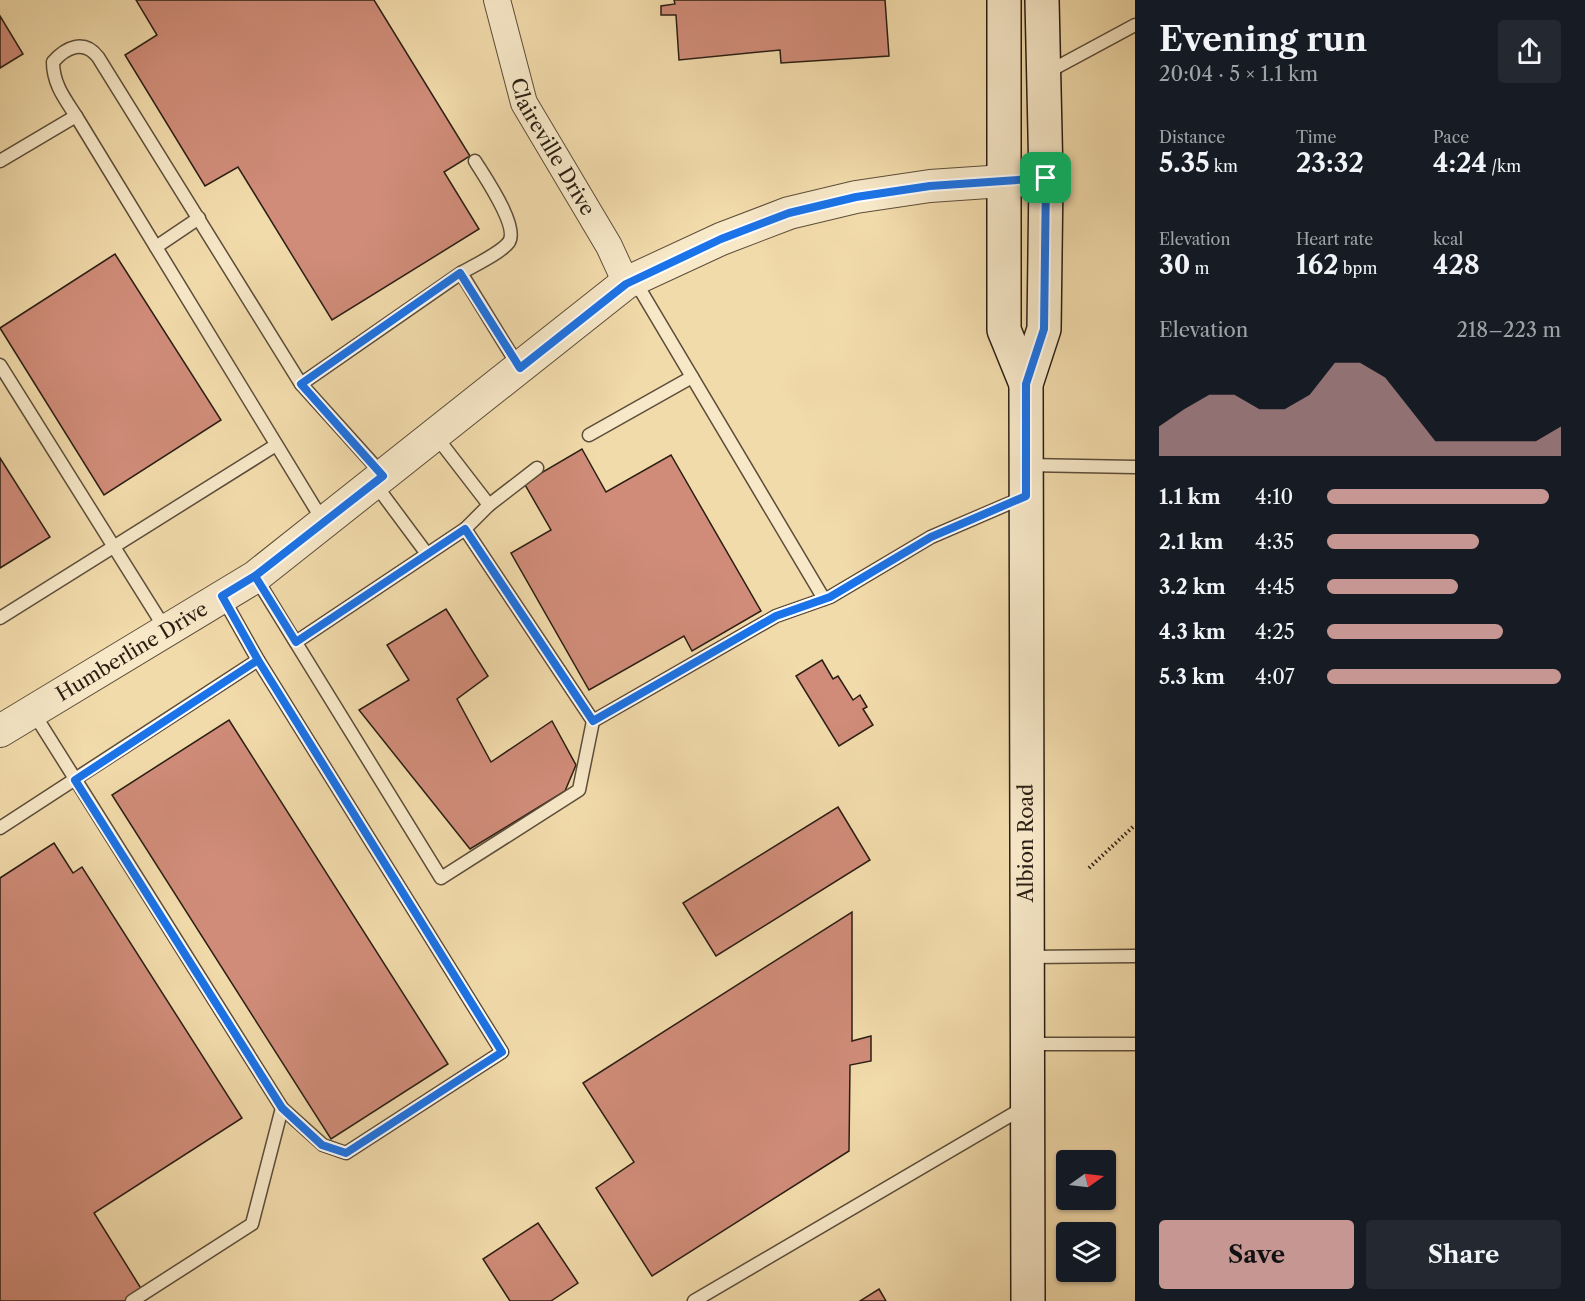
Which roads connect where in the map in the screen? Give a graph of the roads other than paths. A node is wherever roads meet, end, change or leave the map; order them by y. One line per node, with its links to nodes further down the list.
1 (497, 0): 14 (street, Claireville Drive)
2 (1004, 0): 10 (main road, Albion Road)
3 (1042, 0): 5 (main road, Albion Road)
4 (1135, 25): 5 (lane)
5 (1043, 75): 9 (main road, Albion Road)
6 (76, 116): 7 (lane); 11 (lane); 12 (lane)
7 (0, 161)
8 (475, 161): 13 (lane)
9 (1046, 178): 10 (street, Humberline Drive); 19 (main road, Albion Road)
10 (1006, 179): 14 (street, Humberline Drive); 19 (main road, Albion Road)
11 (199, 218): 12 (lane); 18 (lane)
12 (156, 247): 22 (lane)
13 (460, 273): 16 (lane); 18 (lane)
14 (630, 282): 16 (street, Humberline Drive); 17 (lane)
15 (0, 365): 30 (lane)
16 (520, 368): 20 (street, Humberline Drive)
17 (692, 377): 21 (lane); 34 (lane)
18 (301, 384): 25 (lane)
19 (1026, 384): 26 (main road, Albion Road)
20 (435, 435): 25 (street, Humberline Drive); 27 (lane)
21 (590, 435)
22 (276, 445): 28 (lane); 30 (lane)
23 (1135, 467): 26 (lane)
24 (537, 468): 27 (lane)
25 (379, 480): 28 (street, Humberline Drive); 31 (lane)
26 (1026, 481): 34 (lane); 45 (main road, Albion Road)
27 (489, 505): 29 (lane)
28 (324, 523): 32 (street, Humberline Drive)
29 (465, 529): 31 (lane); 40 (lane)
30 (114, 547): 35 (lane); 36 (lane)
31 (428, 554): 37 (lane)
32 (255, 576): 33 (street, Humberline Drive); 37 (lane)
33 (222, 596): 36 (street, Humberline Drive); 38 (lane)
34 (824, 599): 40 (lane)
35 (0, 618)
36 (166, 630): 39 (street, Humberline Drive)
37 (296, 642): 40 (lane)
38 (258, 660): 42 (lane); 49 (lane)
39 (32, 711): 41 (street, Humberline Drive); 42 (lane)
40 (593, 721)
41 (0, 731)
42 (75, 780): 43 (lane); 49 (lane)
43 (0, 828)
44 (1135, 956): 45 (lane)
45 (1026, 957): 46 (main road, Albion Road)
46 (1027, 1044): 47 (lane); 48 (main road, Albion Road)
47 (1135, 1044)
48 (1027, 1106): 51 (lane); 52 (main road, Albion Road)
49 (282, 1108): 50 (lane)
50 (132, 1301)
51 (694, 1301)
52 (1028, 1301)

